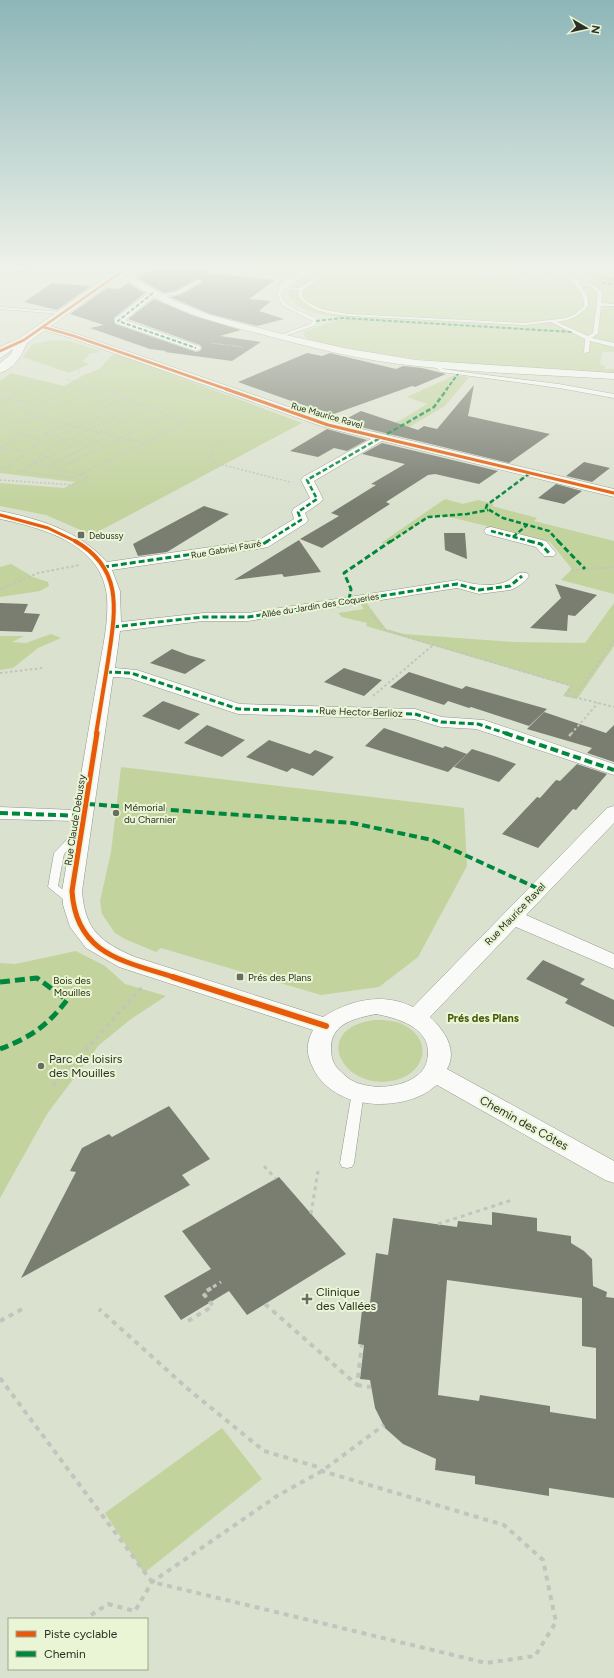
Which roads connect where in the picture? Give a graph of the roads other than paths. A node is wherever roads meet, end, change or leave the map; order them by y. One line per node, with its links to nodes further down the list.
1 (12, 348): 7 (lane)
2 (21, 348): 9 (street)
3 (107, 348): 14 (street, Rue Maurice Ravel)
4 (333, 348): 8 (street)
5 (587, 348): 6 (lane)
6 (586, 352)
7 (0, 356)
8 (436, 365): 10 (street); 12 (lane)
9 (0, 369)
10 (613, 377)
11 (613, 389): 12 (lane)
12 (598, 392): 13 (lane)
13 (614, 396)
14 (380, 438): 15 (street, Rue Maurice Ravel); 19 (street, Rue Gabriel Fauré)
15 (614, 493)
16 (0, 516): 19 (street, Rue Claude Debussy)
17 (491, 531): 18 (street)
18 (549, 553)
19 (102, 565): 21 (street, Rue Claude Debussy)
20 (522, 576): 21 (street, Allée du Jardin des Coqueries)
21 (114, 627): 22 (street, Rue Claude Debussy)
22 (106, 672): 23 (street, Rue Hector Berlioz); 26 (street, Rue Claude Debussy)
23 (614, 770)
24 (614, 812): 27 (street, Rue Maurice Ravel)
25 (0, 813): 26 (street)
26 (84, 823): 30 (street, Rue Claude Debussy)
27 (512, 917): 28 (street); 29 (street, Rue Maurice Ravel)
28 (614, 962)
29 (417, 1016): 30 (street); 31 (street)
30 (326, 1026): 32 (street)
31 (434, 1072): 32 (street); 34 (street, Chemin des Côtes)
32 (358, 1092): 33 (lane)
33 (346, 1163)
34 (614, 1173)

